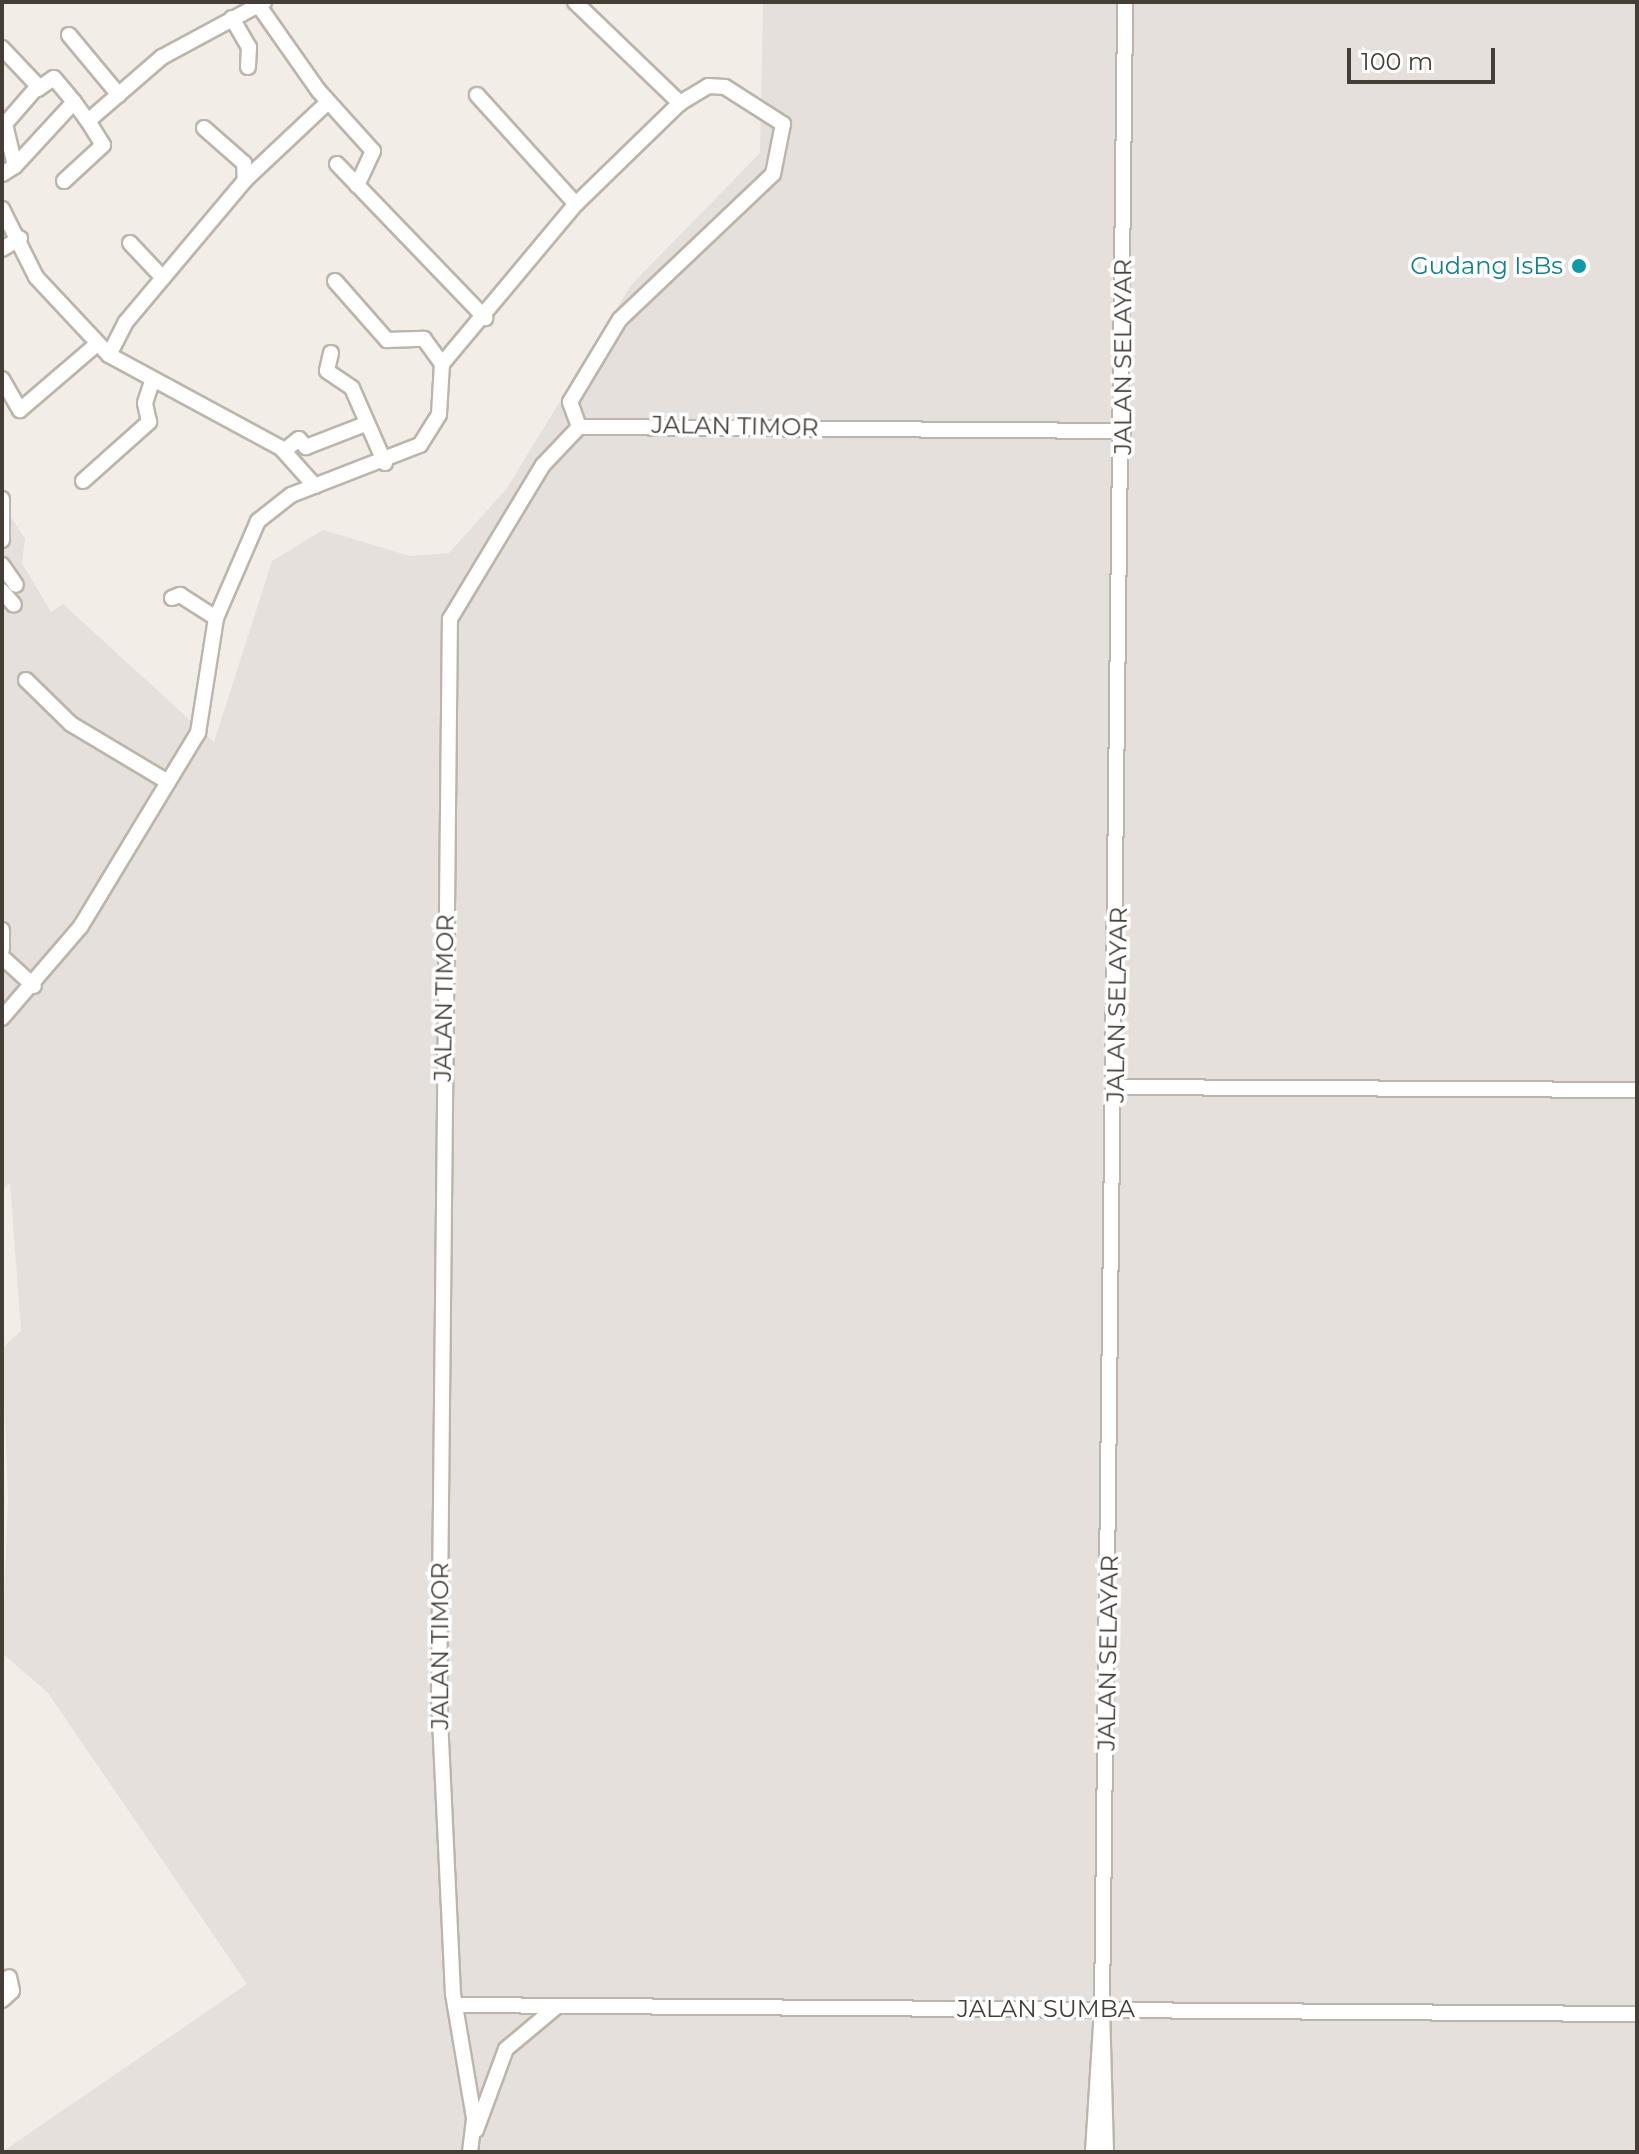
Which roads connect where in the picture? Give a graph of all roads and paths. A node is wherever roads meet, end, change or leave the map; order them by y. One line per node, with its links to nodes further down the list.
1 (575, 2): 13 (street)
2 (1125, 2): 38 (street, JALAN SELAYAR)
3 (254, 5): 4 (street); 12 (street)
4 (232, 18): 7 (street); 9 (street)
5 (69, 35): 9 (street)
6 (2, 48): 8 (street)
7 (248, 67)
8 (38, 89): 11 (street); 15 (street)
9 (119, 95): 14 (street)
10 (477, 95): 22 (street)
11 (74, 102): 14 (street); 18 (street)
12 (328, 102): 19 (street); 21 (street)
13 (680, 103): 22 (street); 37 (street)
14 (88, 121): 20 (street)
15 (4, 122): 18 (street)
16 (204, 128): 19 (street)
17 (337, 164): 21 (street)
18 (8, 170)
19 (245, 180): 27 (street)
20 (64, 181)
21 (357, 185): 29 (street)
22 (576, 204): 29 (street)
23 (2, 209): 24 (street)
24 (20, 238): 26 (street); 30 (street)
25 (130, 243): 27 (street)
26 (2, 249)
27 (163, 278): 32 (street)
28 (335, 281): 33 (street)
29 (485, 318): 33 (street)
30 (97, 344): 32 (street); 34 (street)
31 (331, 353): 36 (street)
32 (109, 355): 35 (street)
33 (442, 364): 40 (street)
34 (2, 379)
35 (153, 379): 39 (street); 41 (street)
36 (363, 425): 39 (street); 40 (street)
37 (579, 427): 38 (street, JALAN TIMOR); 61 (street, JALAN TIMOR)
38 (1123, 431): 57 (street, JALAN SELAYAR)
39 (284, 451): 42 (street)
40 (385, 463): 42 (street)
41 (83, 481)
42 (315, 486): 49 (street)
43 (2, 499): 44 (street)
44 (2, 540)
45 (2, 565): 46 (street)
46 (9, 588): 48 (street)
47 (172, 598): 49 (street)
48 (14, 605)
49 (216, 618): 51 (street)
50 (26, 680): 51 (street)
51 (168, 782): 55 (street)
52 (2, 930): 53 (street)
53 (2, 949)
54 (2, 957): 55 (street)
55 (34, 986): 56 (street)
56 (2, 1018)
57 (1116, 1087): 58 (street); 63 (street, JALAN SELAYAR)
58 (1637, 1090)
59 (9, 1977): 60 (street)
60 (2, 2000)
61 (455, 2005): 62 (street, JALAN SUMBA); 65 (street, JALAN TIMOR)
62 (559, 2006): 63 (street, JALAN SUMBA); 65 (street)
63 (1102, 2009): 64 (street, JALAN SUMBA); 67 (street, JALAN SELAYAR); 68 (street, JALAN SELAYAR)
64 (1637, 2014)
65 (475, 2135): 66 (street, JALAN TIMOR)
66 (470, 2152)
67 (1093, 2152)
68 (1106, 2152)

